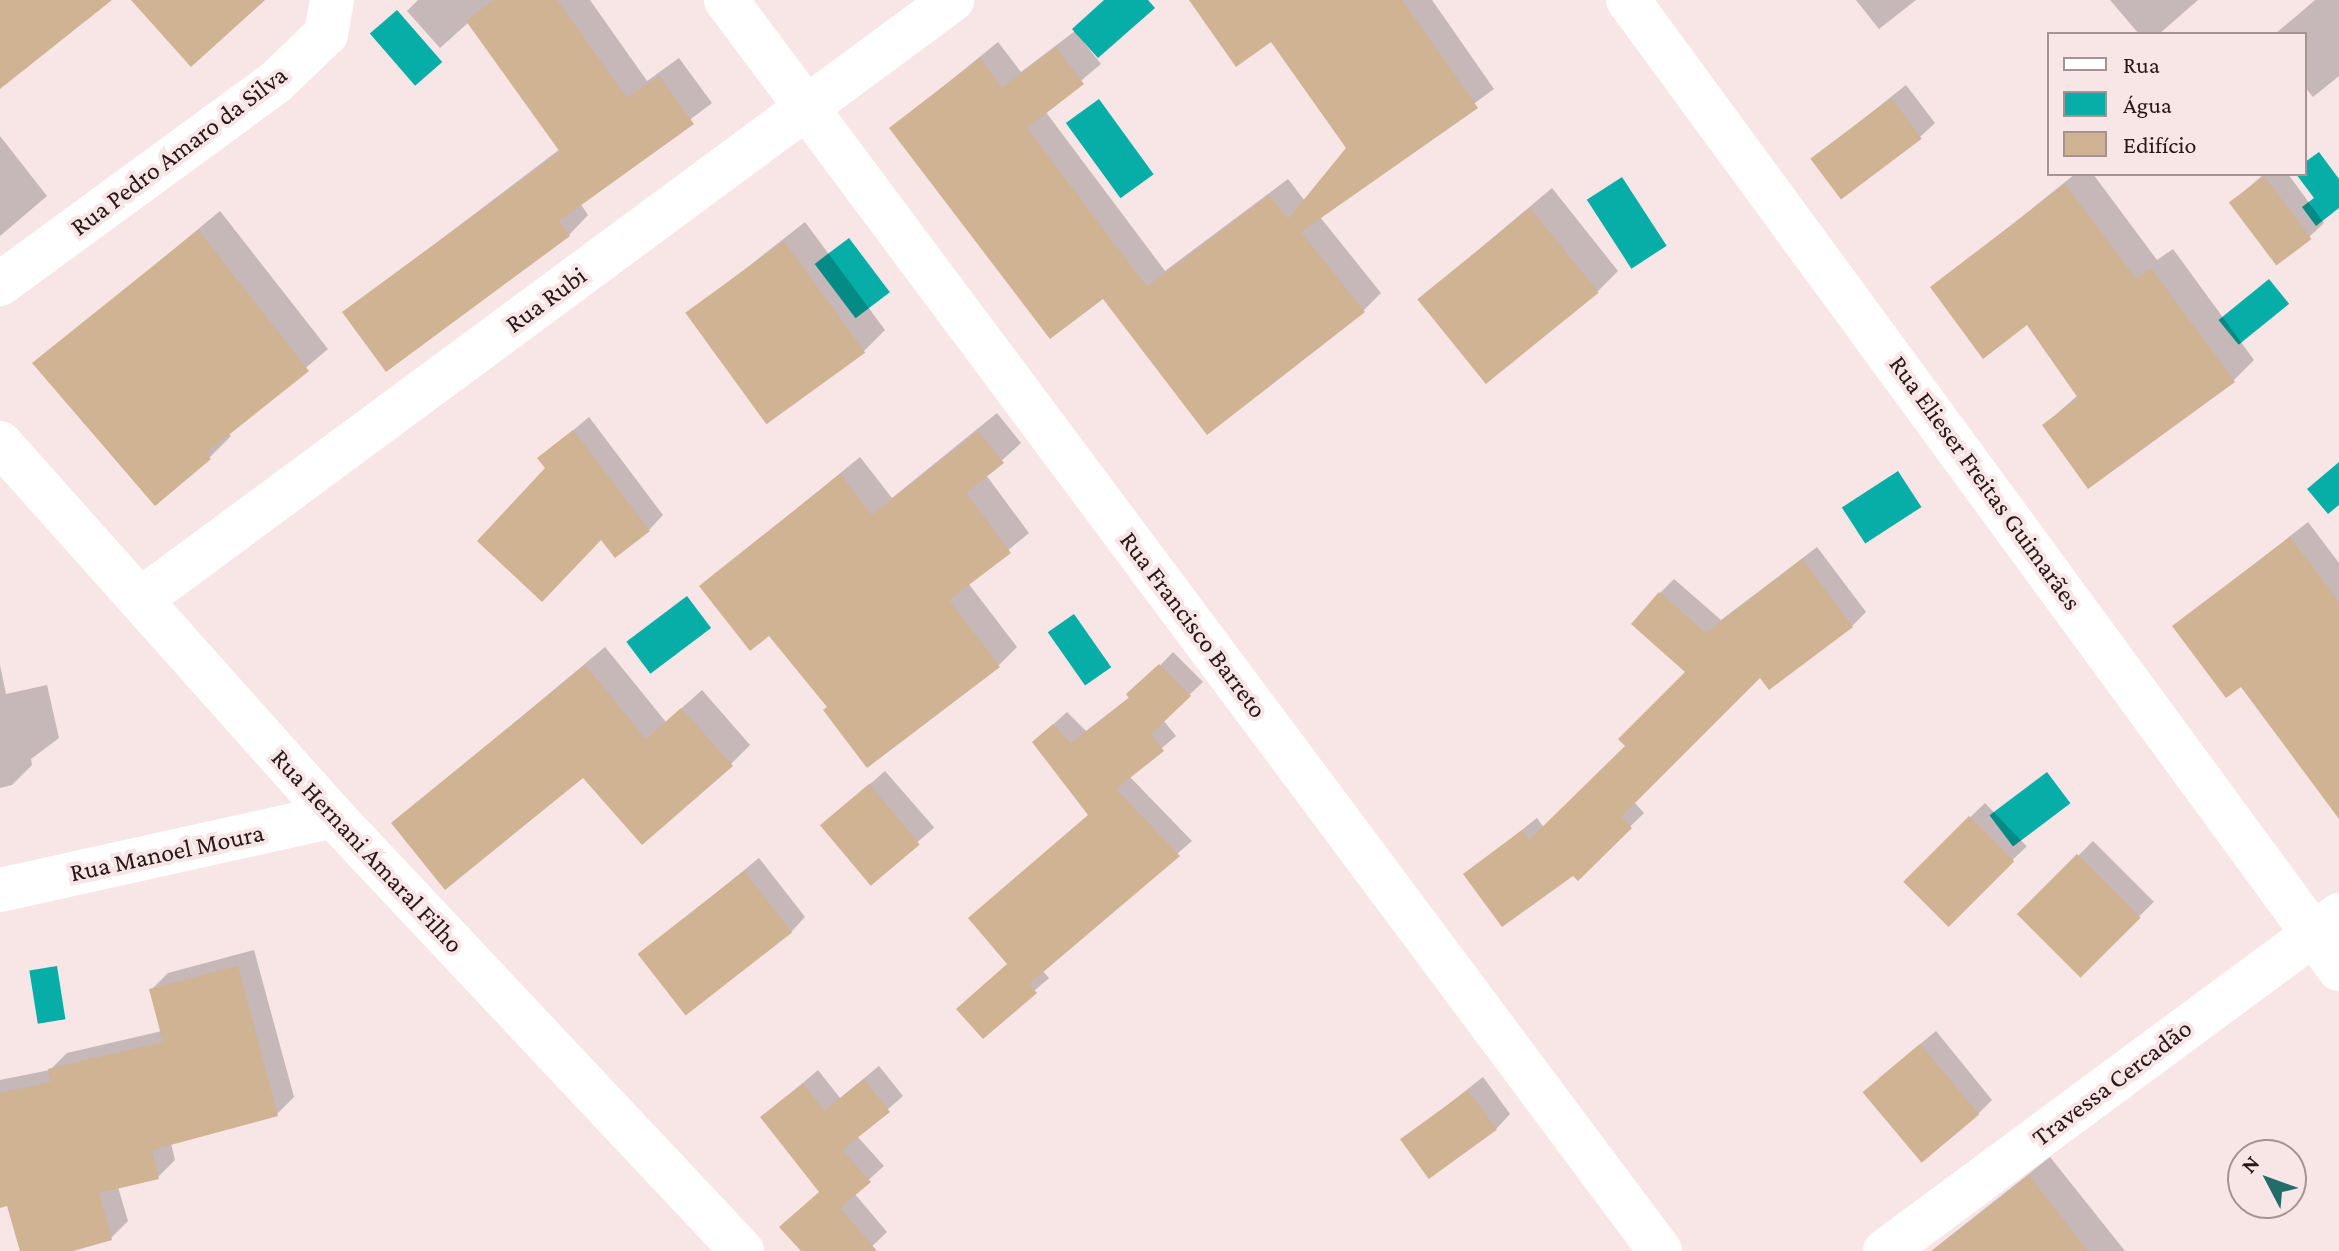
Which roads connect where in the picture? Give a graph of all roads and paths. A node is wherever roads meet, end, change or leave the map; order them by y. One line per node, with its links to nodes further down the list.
1 (332, 0): 6 (street, Rua Pedro Amaro da Silva)
2 (726, 0): 5 (street, Rua Francisco Barreto)
3 (952, 0): 5 (street, Rua Rubi)
4 (1628, 0): 11 (street, Rua Elieser Freitas Guimarães)
5 (807, 107): 8 (street, Rua Rubi); 14 (street, Rua Francisco Barreto)
6 (0, 284)
7 (0, 443): 8 (street, Rua Hernani Amaral Filho)
8 (140, 600): 9 (street, Rua Hernani Amaral Filho)
9 (333, 816): 10 (street, Rua Manoel Moura); 13 (street, Rua Hernani Amaral Filho)
10 (0, 890)
11 (2326, 924): 12 (street, Rua Elieser Freitas Guimarães); 15 (street, Travessa Cercadão)
12 (2339, 969)
13 (742, 1251)
14 (1660, 1251)
15 (1885, 1251)

